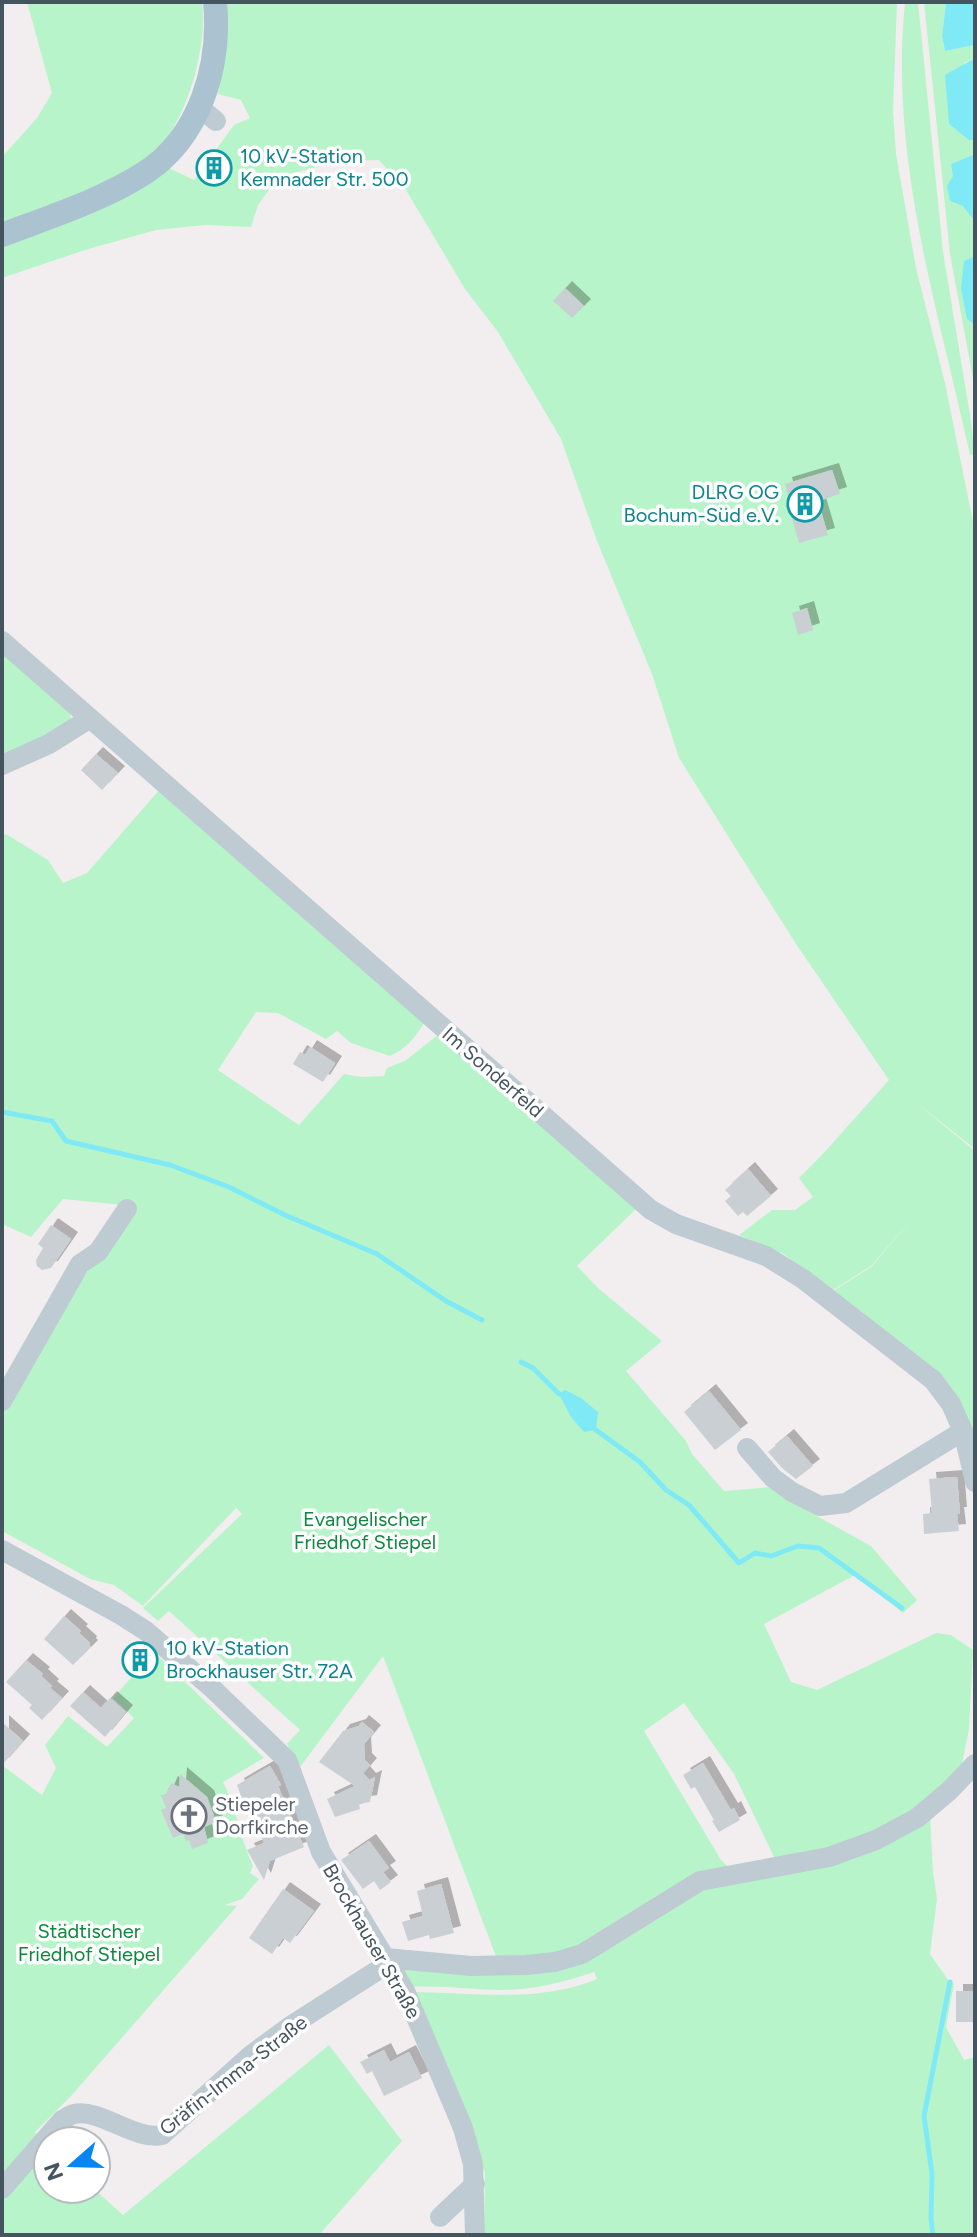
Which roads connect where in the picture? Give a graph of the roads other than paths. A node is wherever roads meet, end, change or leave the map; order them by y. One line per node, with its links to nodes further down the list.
1 (215, 2): 2 (main road)
2 (2, 235)
3 (2, 641): 4 (street, Im Sonderfeld)
4 (89, 719): 5 (street); 8 (street, Im Sonderfeld)
5 (2, 765)
6 (127, 1209): 7 (street)
7 (2, 1401)
8 (963, 1431): 9 (street); 10 (street, Im Sonderfeld)
9 (747, 1448)
10 (975, 1482)
11 (3, 1552): 13 (street, Brockhauser Straße)
12 (975, 1764): 13 (street)
13 (388, 1960): 14 (street, Brockhauser Straße); 15 (street, Gräfin-Imma-Straße)
14 (475, 2184): 16 (street); 17 (street, Brockhauser Straße)
15 (2, 2189)
16 (440, 2217)
17 (475, 2235)

